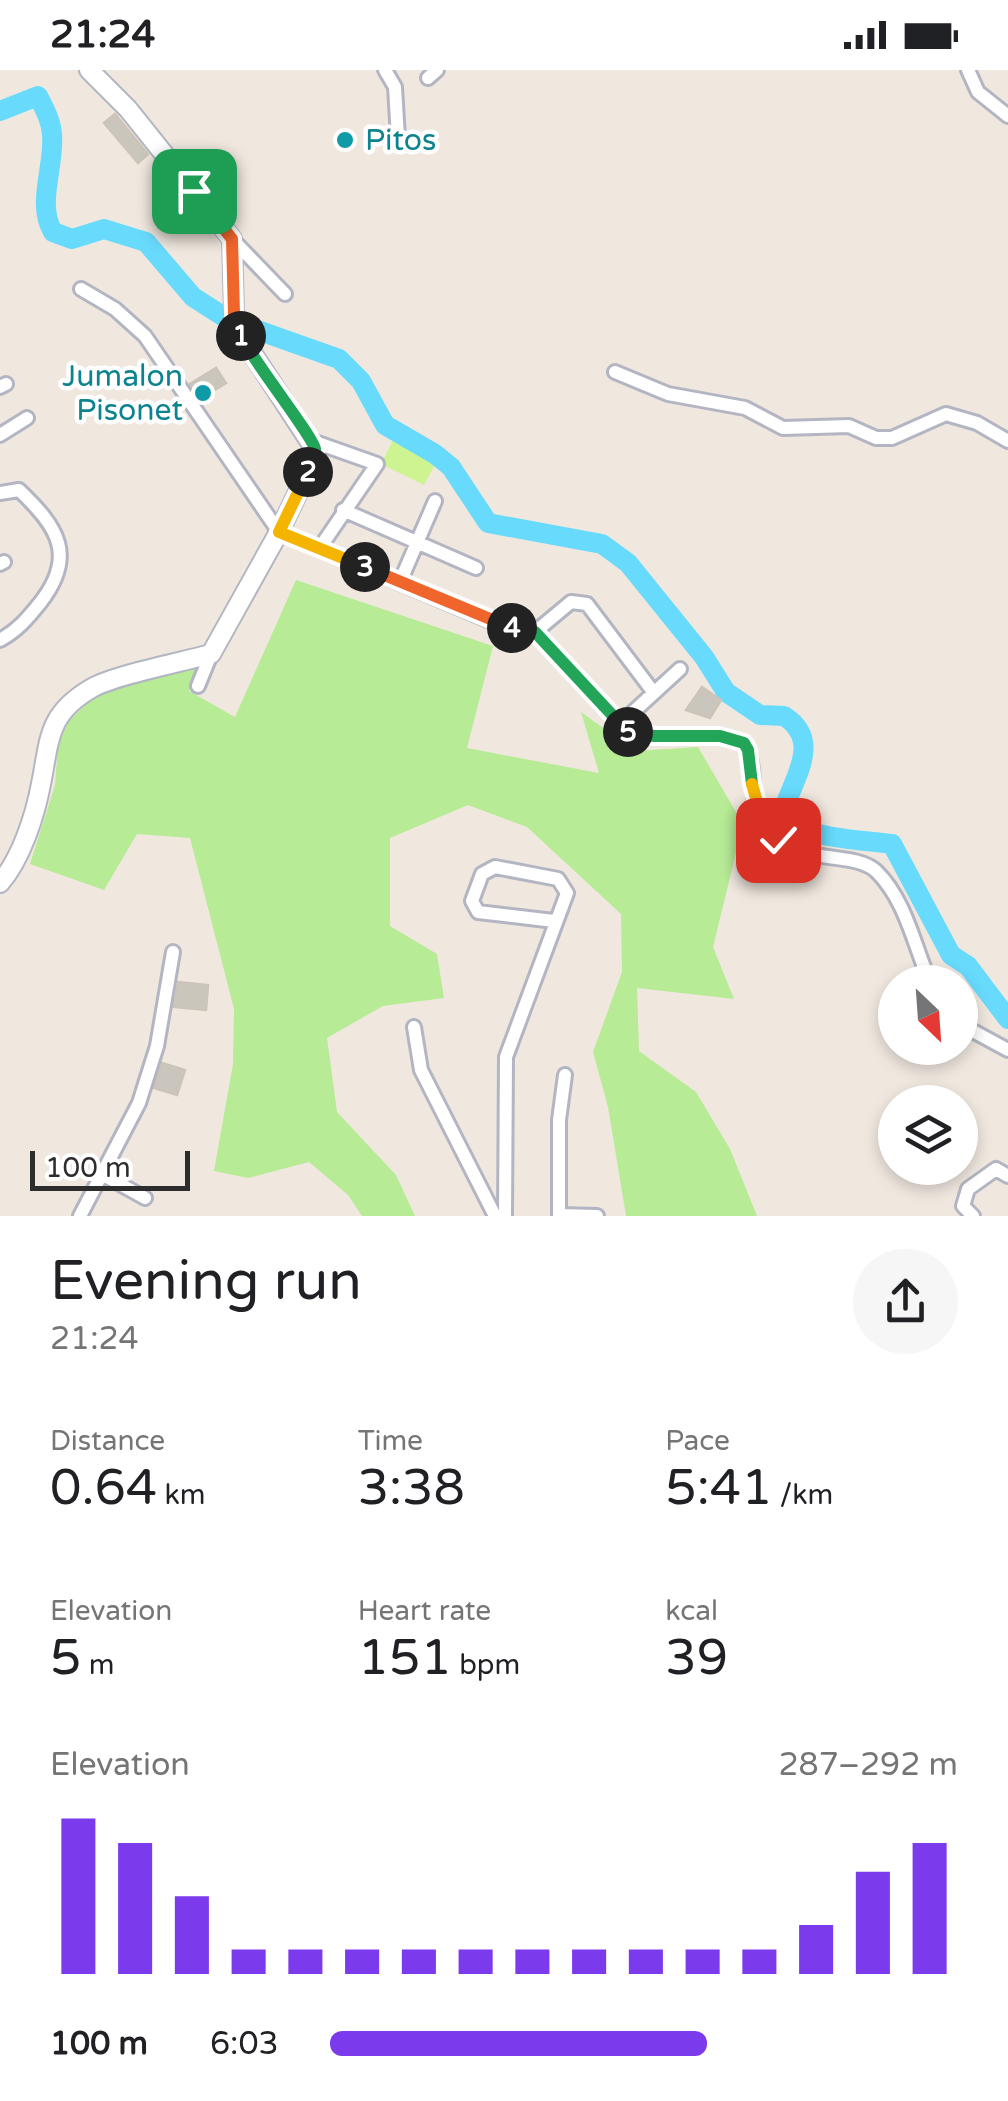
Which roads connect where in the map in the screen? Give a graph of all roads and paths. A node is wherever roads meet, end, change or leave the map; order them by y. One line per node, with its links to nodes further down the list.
1 (89, 70): 6 (street)
2 (384, 70): 5 (street)
3 (968, 70): 4 (street)
4 (1008, 116)
5 (398, 138)
6 (232, 239): 8 (street); 12 (street)
7 (82, 289): 17 (street)
8 (285, 294)
9 (615, 372): 13 (street)
10 (28, 418): 11 (street)
11 (0, 434)
12 (312, 440): 16 (street); 17 (street)
13 (1008, 441)
14 (0, 492): 23 (street)
15 (435, 501): 18 (street)
16 (343, 510): 18 (street); 19 (street)
17 (279, 532): 19 (street); 24 (street)
18 (416, 542): 20 (street); 21 (street)
19 (319, 549): 21 (street)
20 (476, 568)
21 (400, 582): 22 (street)
22 (535, 632): 27 (street); 28 (street)
23 (0, 640)
24 (211, 654): 26 (street); 29 (street)
25 (680, 668): 27 (street)
26 (198, 686)
27 (654, 692): 28 (street)
28 (619, 725): 32 (street)
29 (0, 884)
30 (554, 921): 30 (street); 42 (street)
31 (173, 952): 37 (street)
32 (924, 965)
33 (414, 1027): 41 (street)
34 (978, 1034): 35 (street)
35 (1008, 1050)
36 (565, 1075): 43 (street)
37 (100, 1172): 39 (street); 40 (street)
38 (1008, 1176): 45 (street)
39 (145, 1198)
40 (80, 1216)
41 (495, 1216)
42 (505, 1216)
43 (559, 1216): 44 (street)
44 (596, 1216)
45 (973, 1216)

